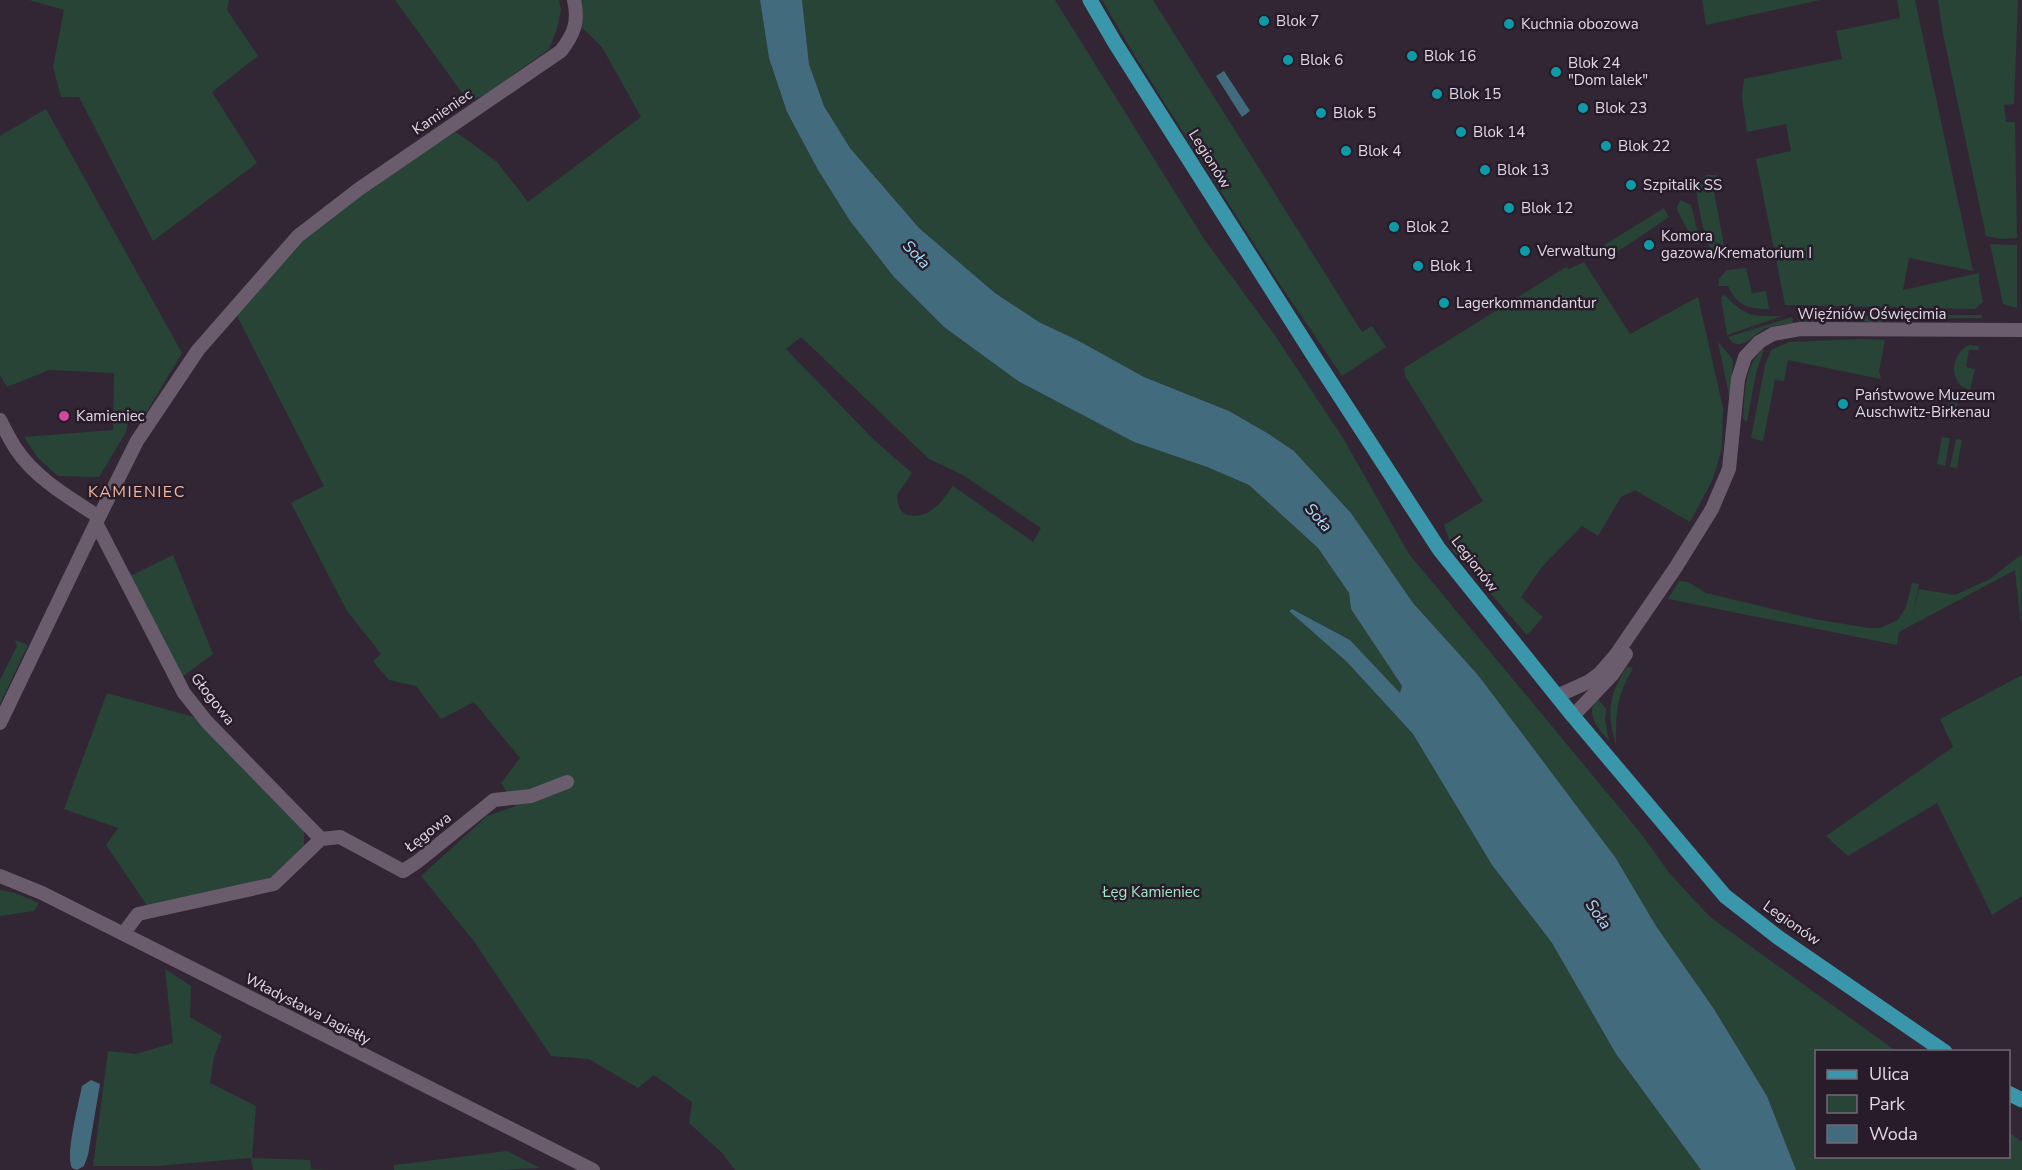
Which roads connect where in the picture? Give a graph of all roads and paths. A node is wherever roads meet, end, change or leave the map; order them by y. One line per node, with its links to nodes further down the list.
1 (574, 0): 5 (street, Kamieniec)
2 (1090, 0): 7 (main road, Legionów)
3 (2022, 330): 6 (street, Więźniów Oświęcimia)
4 (0, 420): 5 (street)
5 (97, 520): 9 (street, Kamieniec); 11 (street, Głogowa)
6 (1654, 600): 7 (street, Więźniów Oświęcimia); 8 (street, Więźniów Oświęcimia)
7 (1557, 696): 8 (main road, Legionów)
8 (1573, 716): 14 (main road, Legionów)
9 (0, 723)
10 (567, 782): 11 (street, Łęgowa)
11 (321, 839): 13 (street)
12 (2, 878): 13 (street, Władysława Jagiełły)
13 (123, 934): 15 (street, Władysława Jagiełły)
14 (1942, 1050)
15 (593, 1170)

